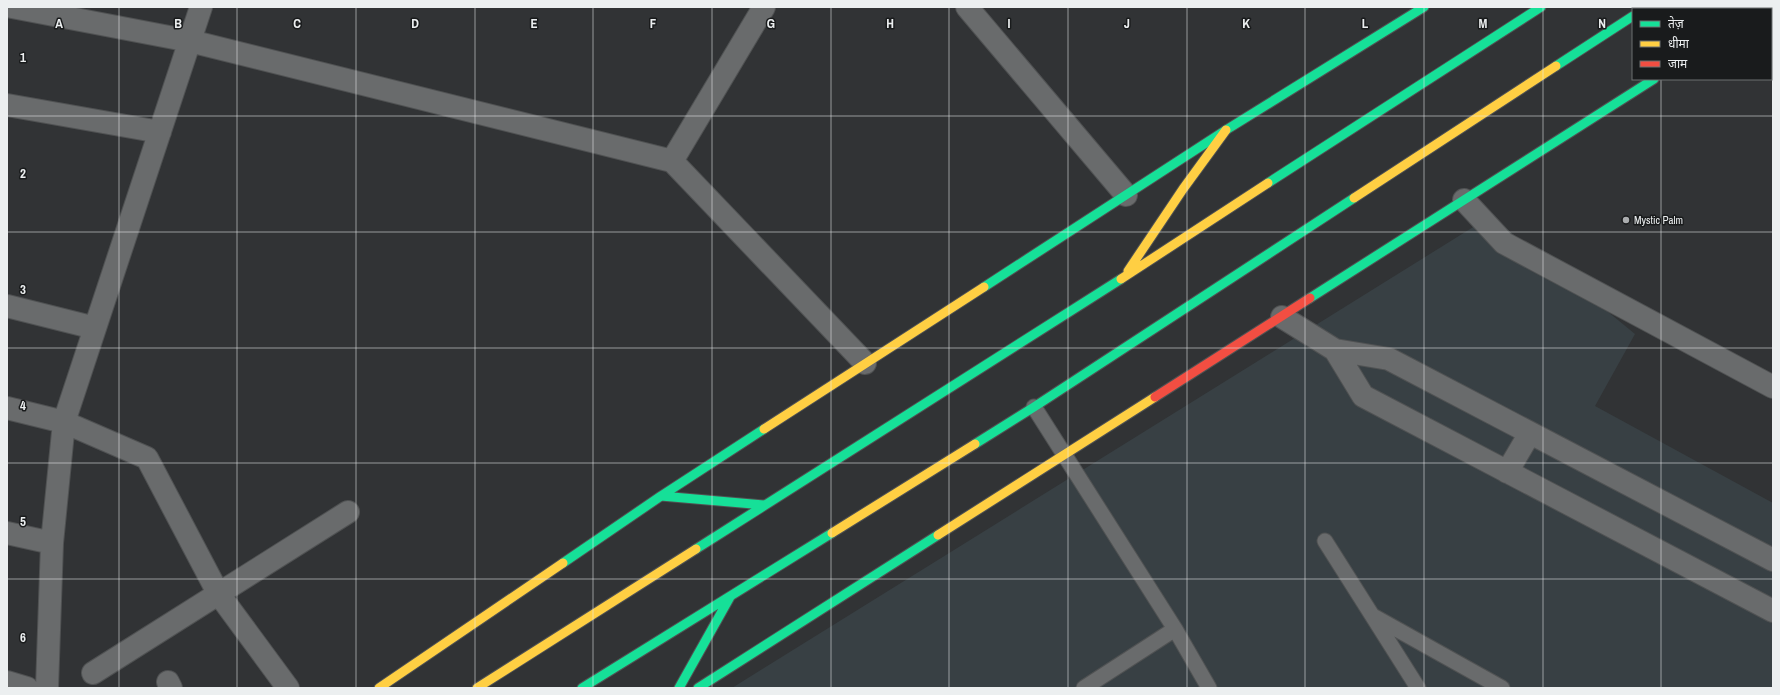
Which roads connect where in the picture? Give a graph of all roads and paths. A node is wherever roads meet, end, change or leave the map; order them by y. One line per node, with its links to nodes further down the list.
1 (12, 7): 8 (street)
2 (201, 7): 8 (street)
3 (764, 7): 13 (street)
4 (967, 7): 14 (street)
5 (1541, 7): 16 (main road)
6 (1414, 10): 11 (main road)
7 (1632, 17): 23 (main road)
8 (190, 41): 12 (street); 13 (street)
9 (1652, 80): 15 (main road)
10 (7, 105): 12 (street)
11 (1226, 130): 14 (main road); 16 (main road)
12 (160, 132): 19 (street)
13 (672, 161): 21 (street)
14 (1126, 195): 21 (main road)
15 (1464, 200): 18 (main road); 22 (street)
16 (1122, 279): 30 (main road)
17 (7, 306): 19 (street)
18 (1282, 317): 20 (street); 27 (main road)
19 (95, 328): 25 (street)
20 (1335, 350): 26 (street); 28 (street)
21 (865, 363): 29 (main road)
22 (1773, 386)
23 (1034, 407): 27 (lane); 37 (main road)
24 (7, 408): 25 (street)
25 (64, 422): 34 (street); 36 (street)
26 (1530, 433): 28 (street); 35 (street)
27 (1064, 456): 40 (lane); 50 (main road)
28 (1507, 472): 38 (street)
29 (661, 496): 30 (main road); 46 (main road)
30 (765, 505): 47 (main road)
31 (348, 512): 36 (street)
32 (7, 532): 34 (street)
33 (1325, 541): 39 (lane)
34 (52, 543): 44 (street)
35 (1773, 560)
36 (218, 593): 41 (street); 45 (street)
37 (732, 594): 48 (main road); 49 (main road)
38 (1773, 611)
39 (1372, 616): 53 (lane); 54 (lane)
40 (1175, 629): 51 (lane); 52 (lane)
41 (93, 673)
42 (7, 682): 43 (street)
43 (27, 688)
44 (47, 688)
45 (288, 688)
46 (379, 688)
47 (477, 688)
48 (582, 688)
49 (679, 688)
50 (698, 688)
51 (1084, 688)
52 (1209, 688)
53 (1418, 688)
54 (1502, 688)

